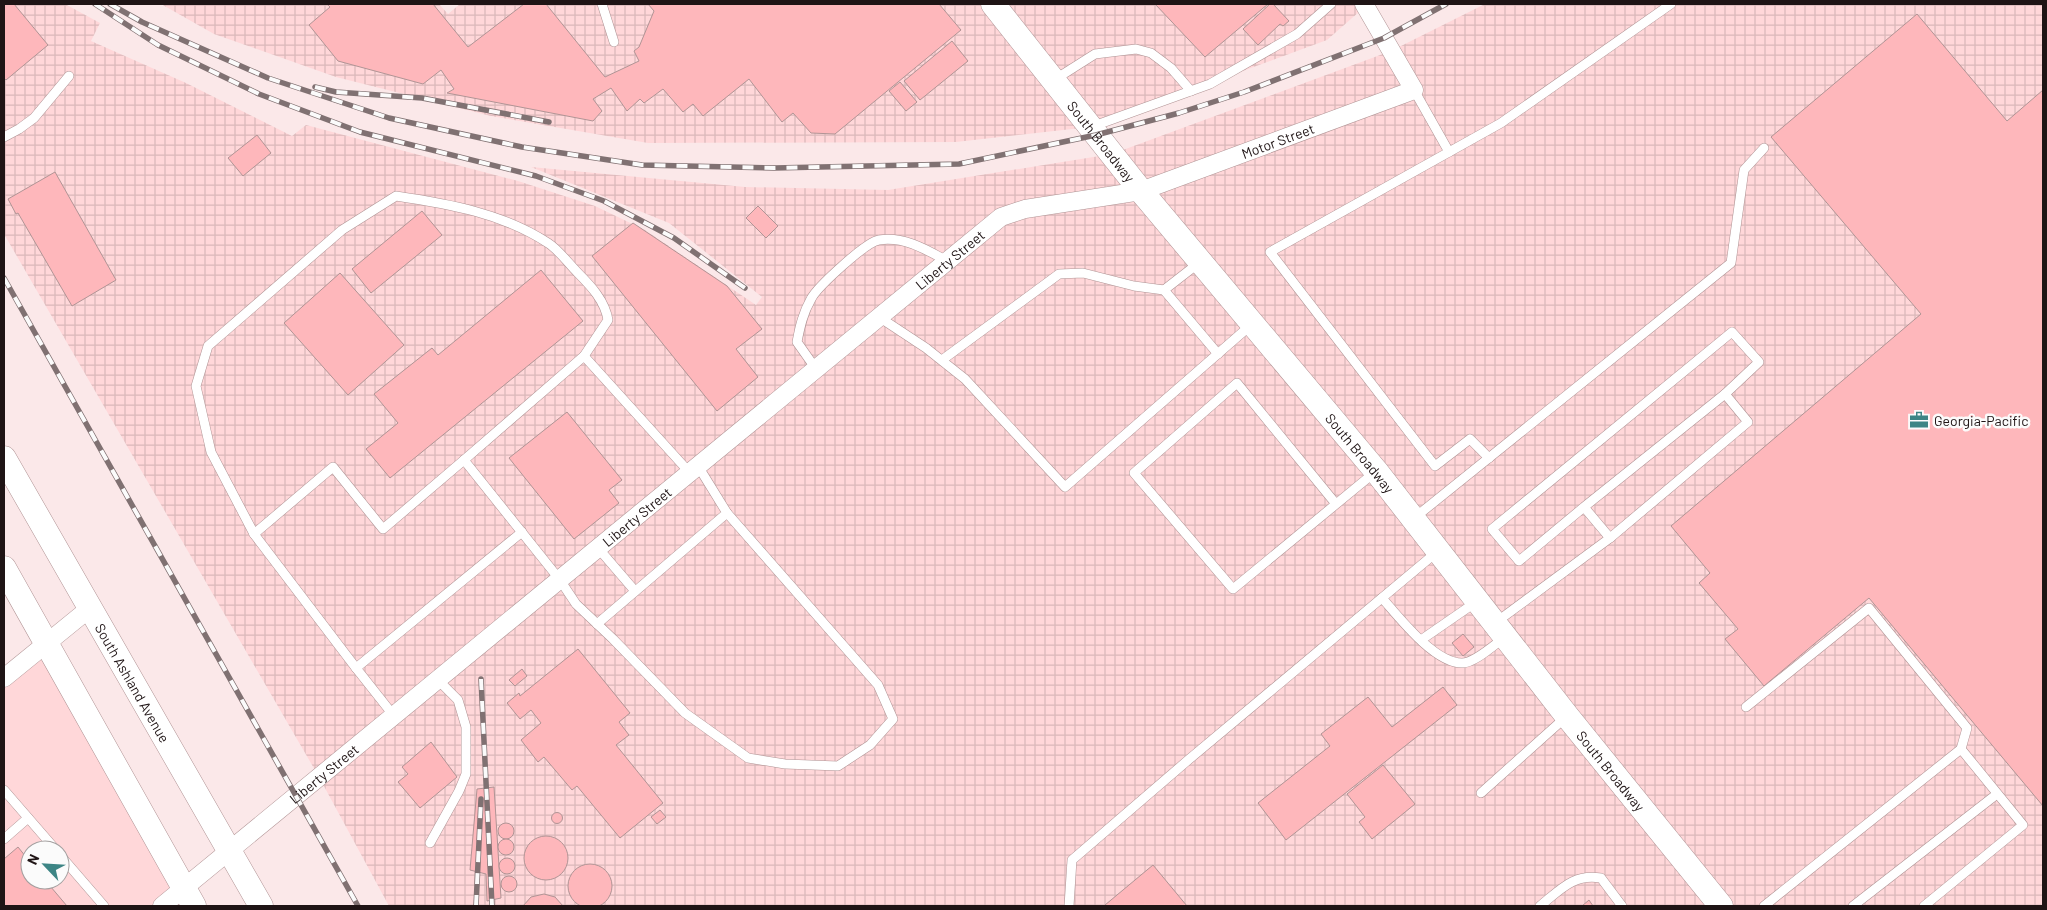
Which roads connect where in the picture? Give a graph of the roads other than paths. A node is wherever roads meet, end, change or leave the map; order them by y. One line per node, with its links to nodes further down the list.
1 (602, 4): 6 (lane)
2 (993, 4): 8 (street, South Broadway)
3 (1331, 4): 10 (lane)
4 (1364, 4): 9 (street)
5 (1671, 4): 14 (lane)
6 (614, 42)
7 (69, 76): 12 (lane)
8 (1053, 80): 10 (lane); 11 (street, South Broadway)
9 (1414, 90): 14 (lane); 15 (street, Motor Street)
10 (1191, 91): 11 (lane)
11 (1090, 127): 15 (street, South Broadway)
12 (4, 136)
13 (1764, 148): 27 (lane)
14 (1449, 152): 27 (lane)
15 (1141, 191): 16 (street, Liberty Street); 17 (street, South Broadway)
16 (947, 261): 19 (street, Liberty Street); 24 (lane)
17 (1200, 262): 18 (lane); 20 (street, South Broadway)
18 (1164, 290): 21 (lane); 23 (lane)
19 (879, 317): 23 (lane); 24 (street, Liberty Street)
20 (1253, 324): 21 (lane); 30 (street, South Broadway)
21 (1218, 354): 23 (lane)
22 (584, 356): 28 (lane); 29 (lane); 36 (lane)
23 (942, 360)
24 (816, 370): 29 (street, Liberty Street)
25 (1725, 394): 32 (lane); 32 (lane); 37 (lane)
26 (4, 458): 45 (street, South Ashland Avenue)
27 (1489, 458): 34 (lane)
28 (464, 460): 35 (lane); 36 (lane)
29 (694, 469): 33 (lane); 38 (street, Liberty Street)
30 (1376, 472): 31 (lane); 34 (street, South Broadway)
31 (1336, 504): 31 (lane)
32 (1584, 507): 37 (lane)
33 (727, 513): 42 (lane); 46 (lane)
34 (1413, 519): 39 (street, South Broadway)
35 (522, 532): 41 (lane); 50 (lane)
36 (254, 534): 50 (lane)
37 (1610, 538): 47 (lane)
38 (598, 548): 41 (street, Liberty Street); 42 (lane)
39 (1438, 551): 43 (lane); 44 (street, South Broadway)
40 (4, 568): 49 (street)
41 (560, 580): 46 (lane); 52 (street, Liberty Street)
42 (635, 591): 46 (lane)
43 (1382, 598): 48 (lane); 70 (lane)
44 (1477, 601): 47 (street, South Broadway); 48 (lane)
45 (90, 608): 49 (street); 64 (street, South Ashland Avenue)
46 (597, 624)
47 (1500, 630): 48 (lane); 55 (street, South Broadway)
48 (1421, 640)
49 (46, 643): 51 (street); 66 (street)
50 (356, 668): 54 (lane)
51 (4, 678)
52 (438, 680): 54 (street, Liberty Street); 63 (lane)
53 (1746, 706): 56 (lane)
54 (394, 716): 64 (street, Liberty Street)
55 (1567, 716): 58 (lane); 73 (street, South Broadway)
56 (1961, 749): 59 (lane); 74 (lane)
57 (4, 790): 60 (lane)
58 (1481, 792)
59 (1997, 794): 75 (lane); 76 (lane)
60 (28, 818): 61 (lane); 62 (lane)
61 (4, 839)
62 (47, 840)
63 (430, 843)
64 (230, 851): 66 (street, Liberty Street); 69 (street, South Ashland Avenue)
65 (70, 867): 67 (lane)
66 (189, 897): 68 (street, Liberty Street)
67 (104, 906)
68 (162, 906)
69 (261, 906)
70 (1069, 906)
71 (1540, 906): 72 (lane)
72 (1622, 906)
73 (1721, 906)
74 (1764, 906)
75 (1853, 906)
76 (1924, 906)

